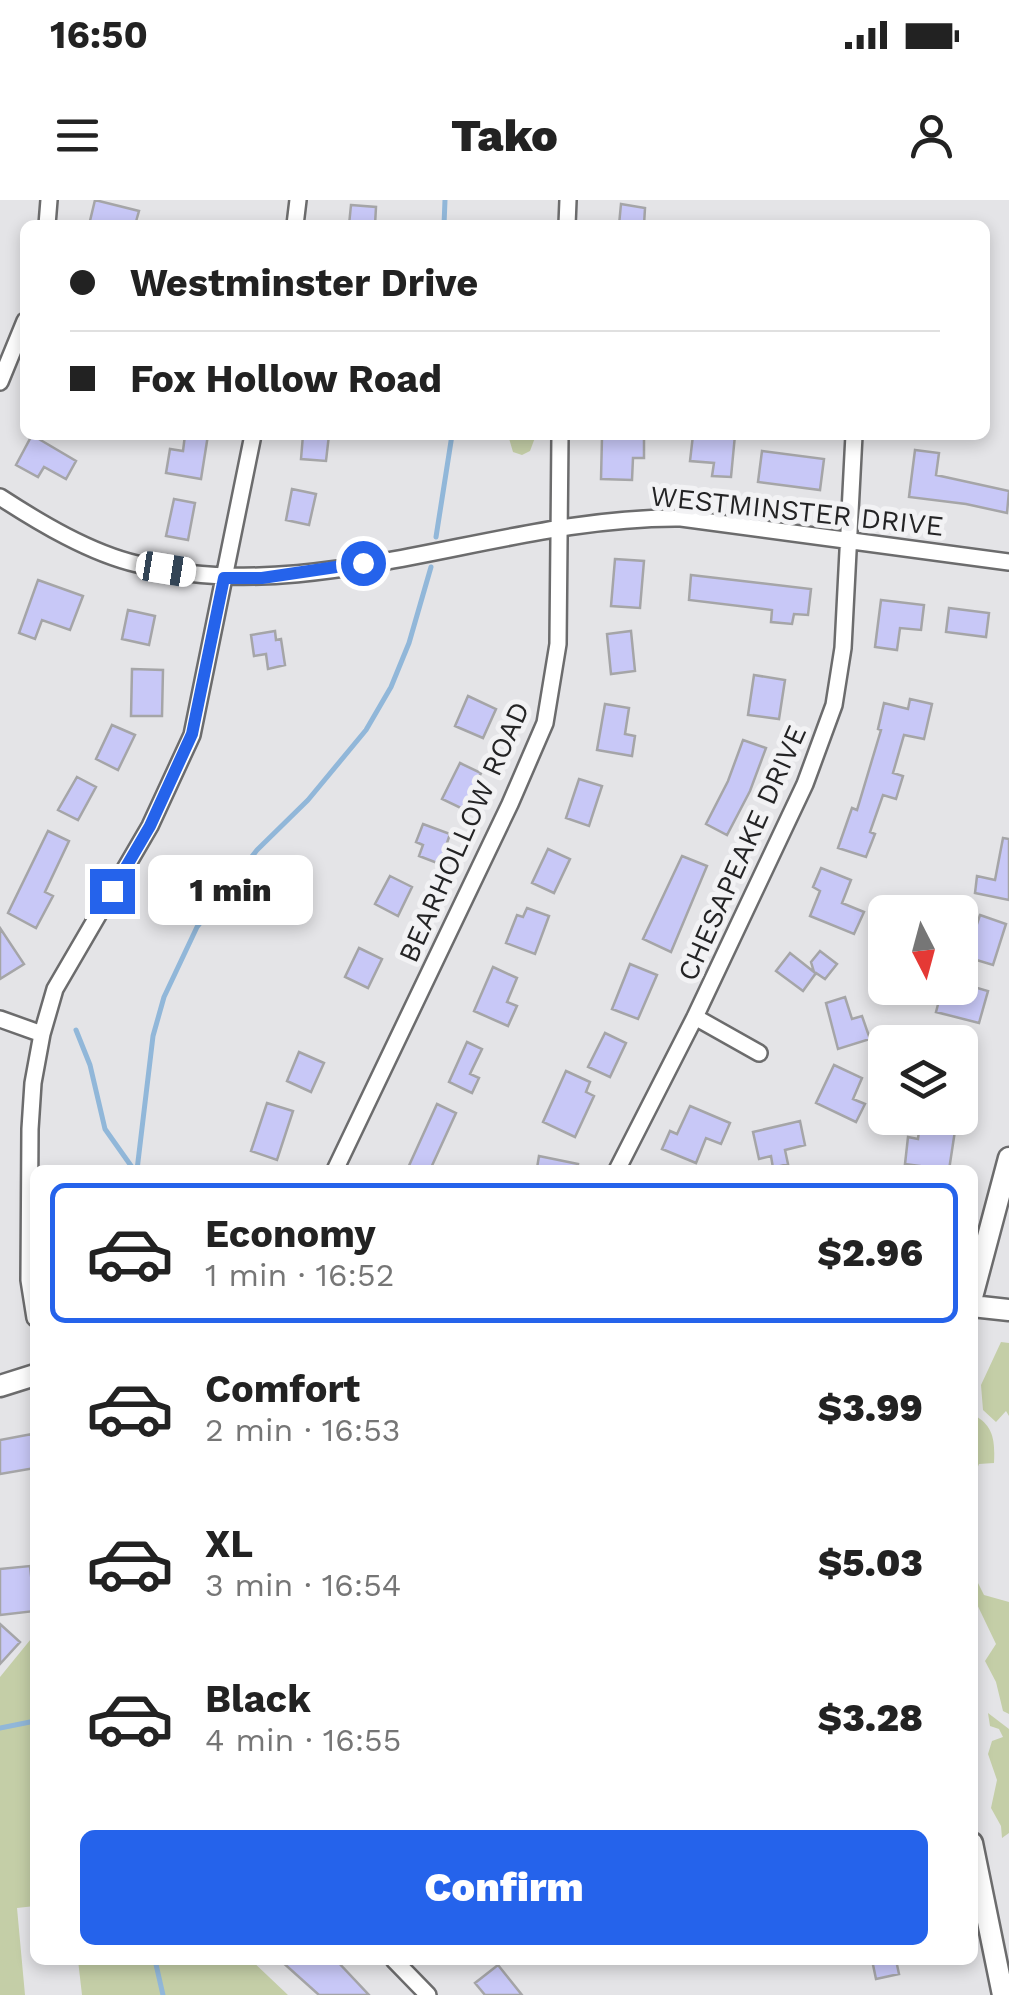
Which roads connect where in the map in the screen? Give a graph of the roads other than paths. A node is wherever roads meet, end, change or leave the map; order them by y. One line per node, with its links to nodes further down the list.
1 (20, 333): 2 (street)
2 (0, 382)
3 (252, 440): 10 (street)
4 (560, 440): 7 (street, BEARHOLLOW ROAD)
5 (854, 440): 8 (street, CHESAPEAKE DRIVE)
6 (0, 497): 10 (street, WESTMINSTER DRIVE)
7 (558, 527): 8 (street, WESTMINSTER DRIVE); 10 (street, WESTMINSTER DRIVE); 18 (street, BEARHOLLOW ROAD)
8 (849, 538): 9 (street, WESTMINSTER DRIVE); 11 (street, CHESAPEAKE DRIVE)
9 (1009, 562)
10 (224, 578): 13 (street)
11 (695, 1017): 14 (street); 19 (street, CHESAPEAKE DRIVE)
12 (0, 1019): 13 (street)
13 (42, 1034): 16 (street)
14 (759, 1052)
15 (1009, 1158): 20 (street)
16 (30, 1165)
17 (30, 1165): 21 (street)
18 (336, 1165)
19 (620, 1165)
20 (978, 1274)
21 (30, 1280)
22 (978, 1307): 23 (street)
23 (1009, 1310)
24 (30, 1377): 25 (street)
25 (0, 1386)
26 (978, 1872): 29 (street)
27 (399, 1965): 28 (street)
28 (428, 1995)
29 (1003, 1995)

